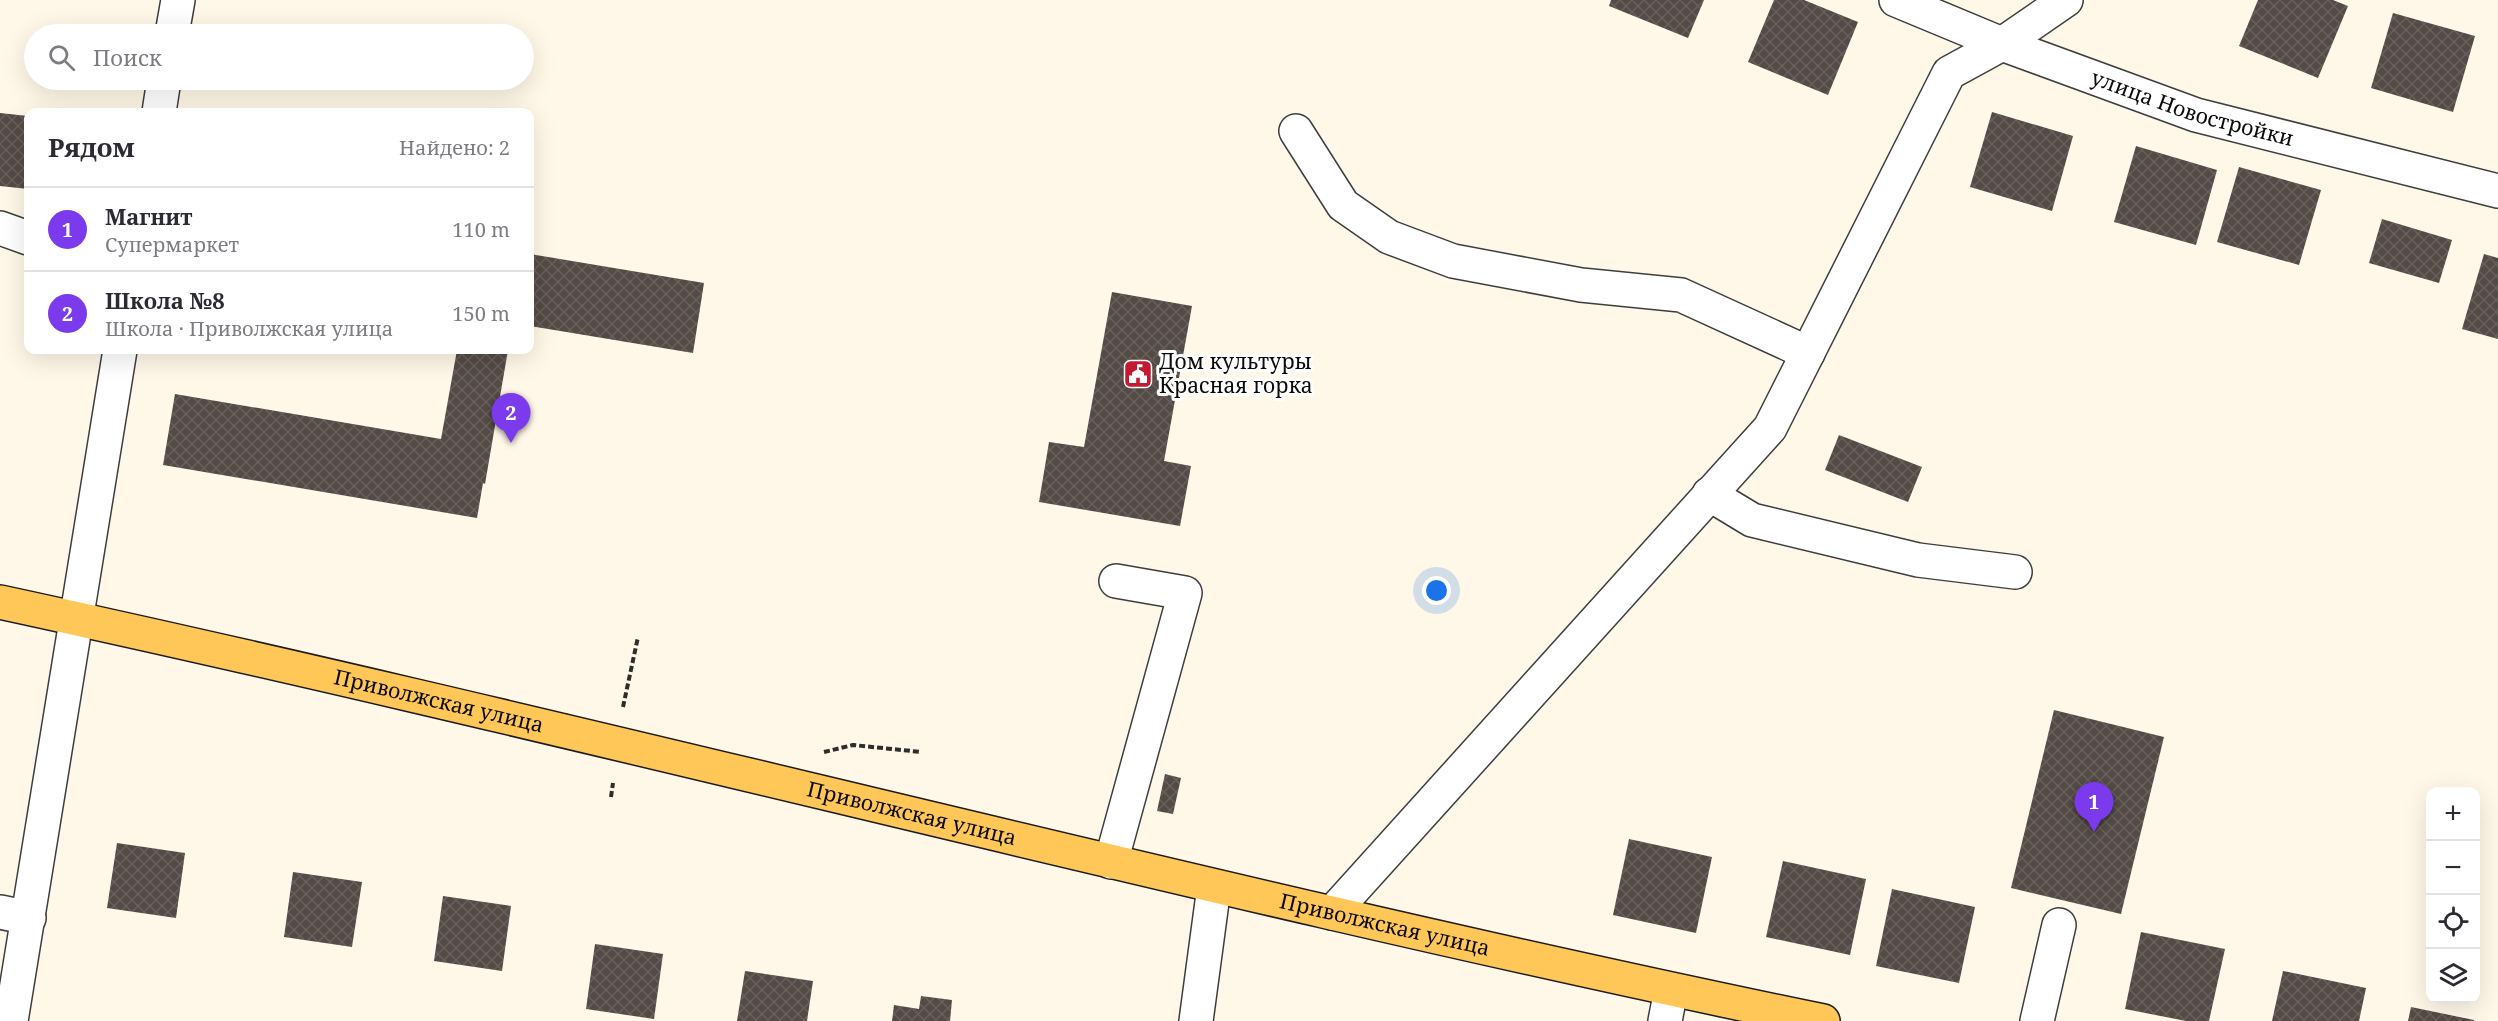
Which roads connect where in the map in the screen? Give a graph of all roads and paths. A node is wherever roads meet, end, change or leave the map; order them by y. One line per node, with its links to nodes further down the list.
1 (178, 0): 4 (street)
2 (1896, 0): 5 (street, улица Новостройки)
3 (2066, 0): 5 (street)
4 (174, 24)
5 (2002, 44): 9 (street, улица Новостройки); 12 (street)
6 (162, 90): 7 (street)
7 (160, 108)
8 (1296, 131): 12 (street)
9 (2498, 191)
10 (0, 228): 11 (street)
11 (24, 237)
12 (1808, 352): 14 (street)
13 (119, 354): 18 (street)
14 (1709, 495): 15 (street); 21 (street)
15 (2015, 572)
16 (1116, 581): 19 (street)
17 (0, 602): 18 (main road, Приволжская улица)
18 (76, 619): 19 (main road, Приволжская улица); 22 (street)
19 (1111, 862): 20 (main road, Приволжская улица)
20 (1214, 887): 21 (main road, Приволжская улица); 26 (street)
21 (1332, 913): 24 (main road, Приволжская улица)
22 (15, 915): 25 (street)
23 (2059, 925): 29 (street)
24 (1671, 990): 27 (street); 28 (main road, Приволжская улица)
25 (11, 1021)
26 (1196, 1021)
27 (1665, 1021)
28 (1823, 1021)
29 (2037, 1021)

